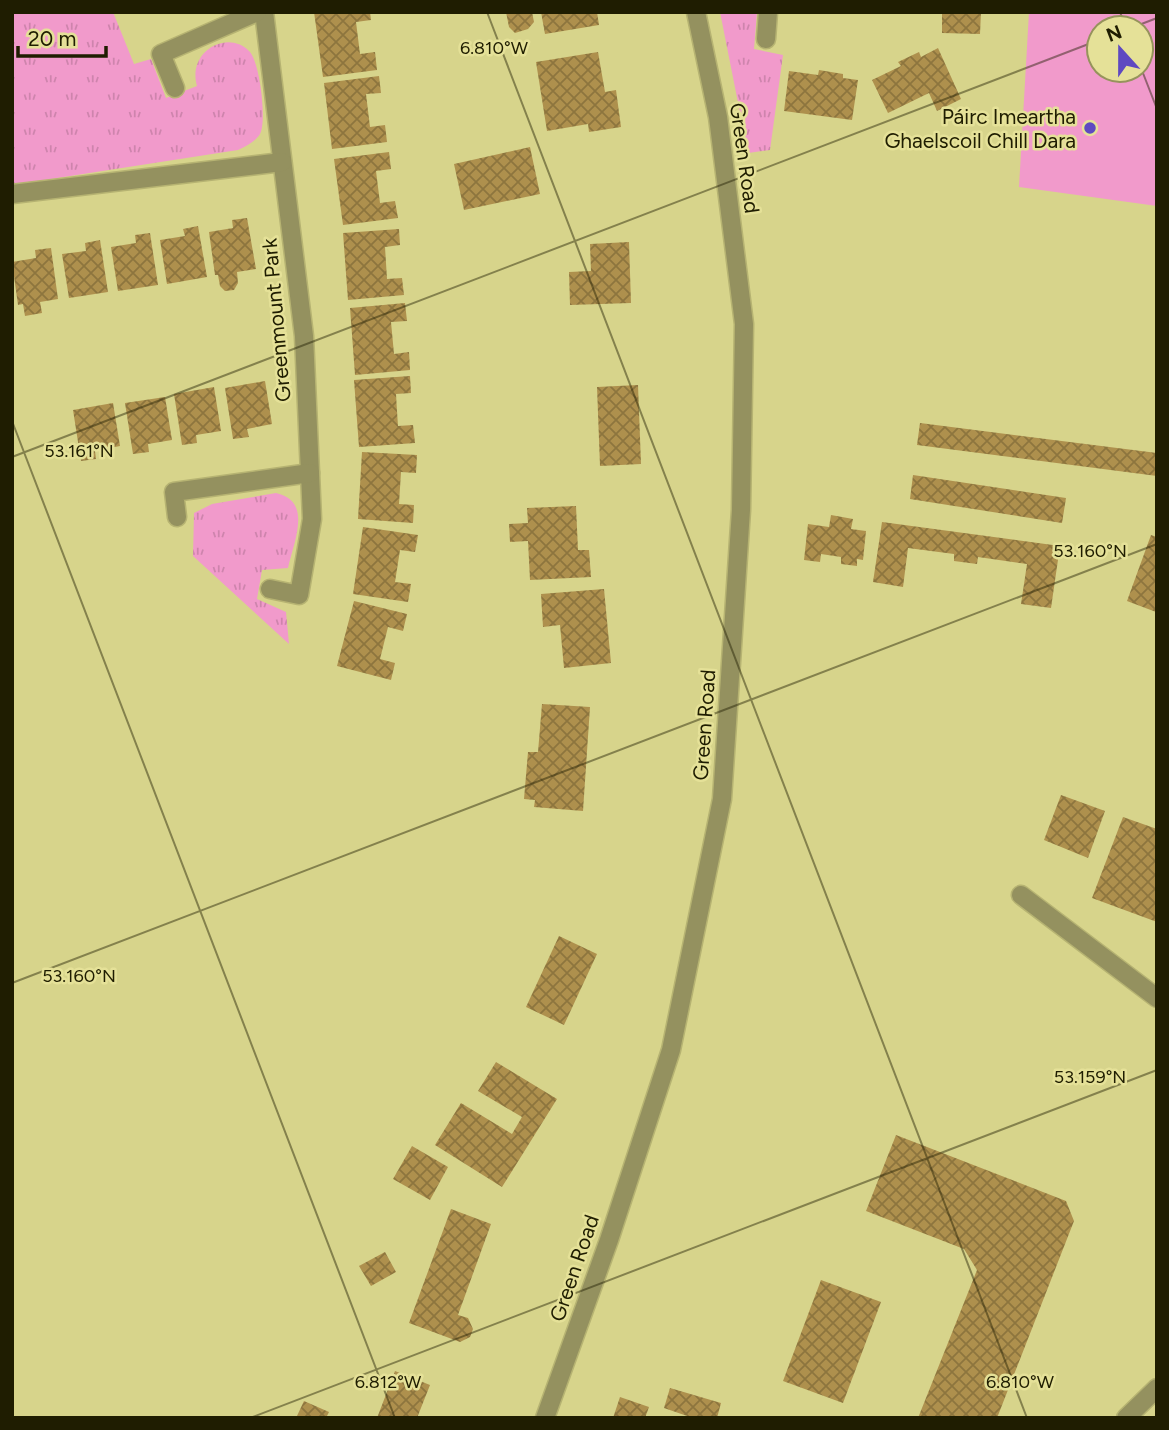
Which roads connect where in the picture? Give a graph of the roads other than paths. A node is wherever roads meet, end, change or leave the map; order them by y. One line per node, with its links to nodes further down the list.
1 (257, 12): 6 (street)
2 (264, 12): 7 (street, Greenmount Park)
3 (696, 12): 15 (street, Green Road)
4 (768, 12): 5 (street)
5 (766, 39)
6 (175, 88)
7 (282, 162): 8 (street); 9 (street, Greenmount Park)
8 (12, 194)
9 (310, 473): 10 (street); 11 (street, Greenmount Park)
10 (177, 517)
11 (270, 589)
12 (1021, 895): 13 (street)
13 (1157, 998)
14 (1157, 1388): 16 (street)
15 (545, 1418)
16 (1125, 1418)

